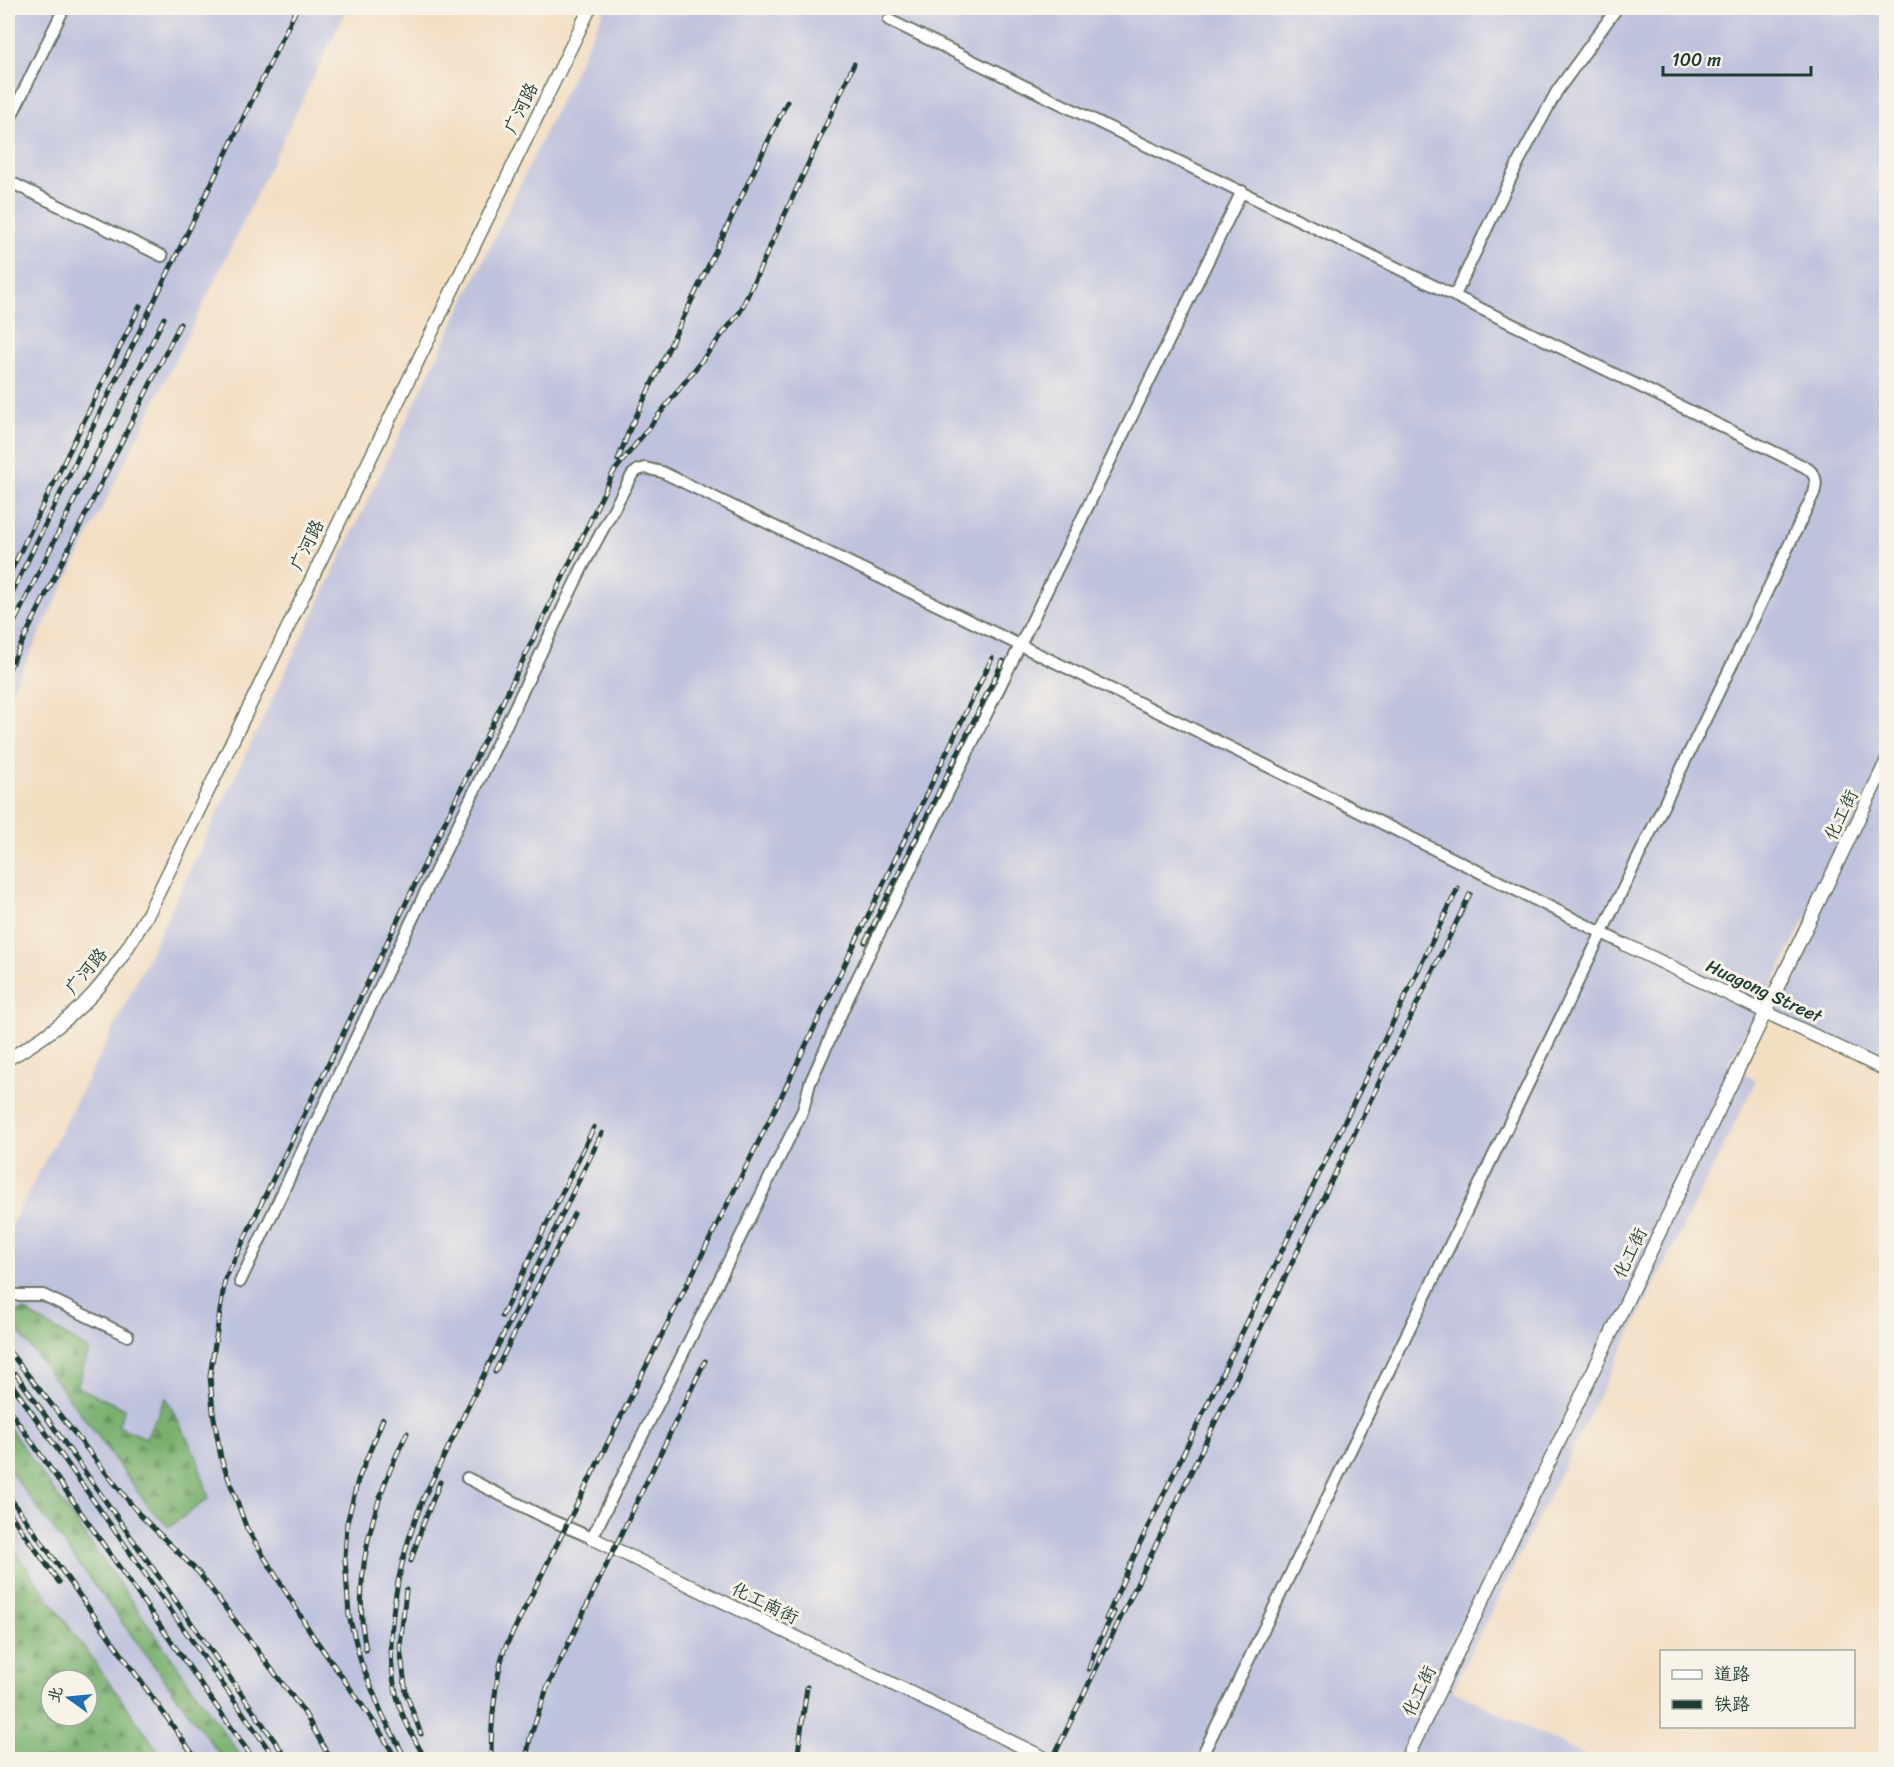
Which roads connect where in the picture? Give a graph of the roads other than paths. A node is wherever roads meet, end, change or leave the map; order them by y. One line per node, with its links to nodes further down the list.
1 (64, 8): 5 (street)
2 (590, 8): 15 (street, 广河路)
3 (1617, 8): 9 (street)
4 (889, 20): 7 (street)
5 (8, 123)
6 (8, 182): 8 (street)
7 (1242, 191): 9 (street); 10 (street)
8 (162, 256)
9 (1455, 295): 12 (street)
10 (1022, 645): 12 (street); 17 (street); 21 (street)
11 (1887, 762): 14 (street, 化工街)
12 (1600, 933): 13 (street); 23 (street)
13 (1626, 945): 14 (street, Huagong Street)
14 (1765, 1012): 16 (street, Huagong Street); 24 (street, 化工街)
15 (8, 1059)
16 (1887, 1070)
17 (240, 1282)
18 (8, 1295): 19 (street)
19 (128, 1336)
20 (467, 1478): 21 (street, 化工南街)
21 (592, 1538): 22 (street, 化工南街)
22 (1048, 1760)
23 (1200, 1760)
24 (1406, 1760)

